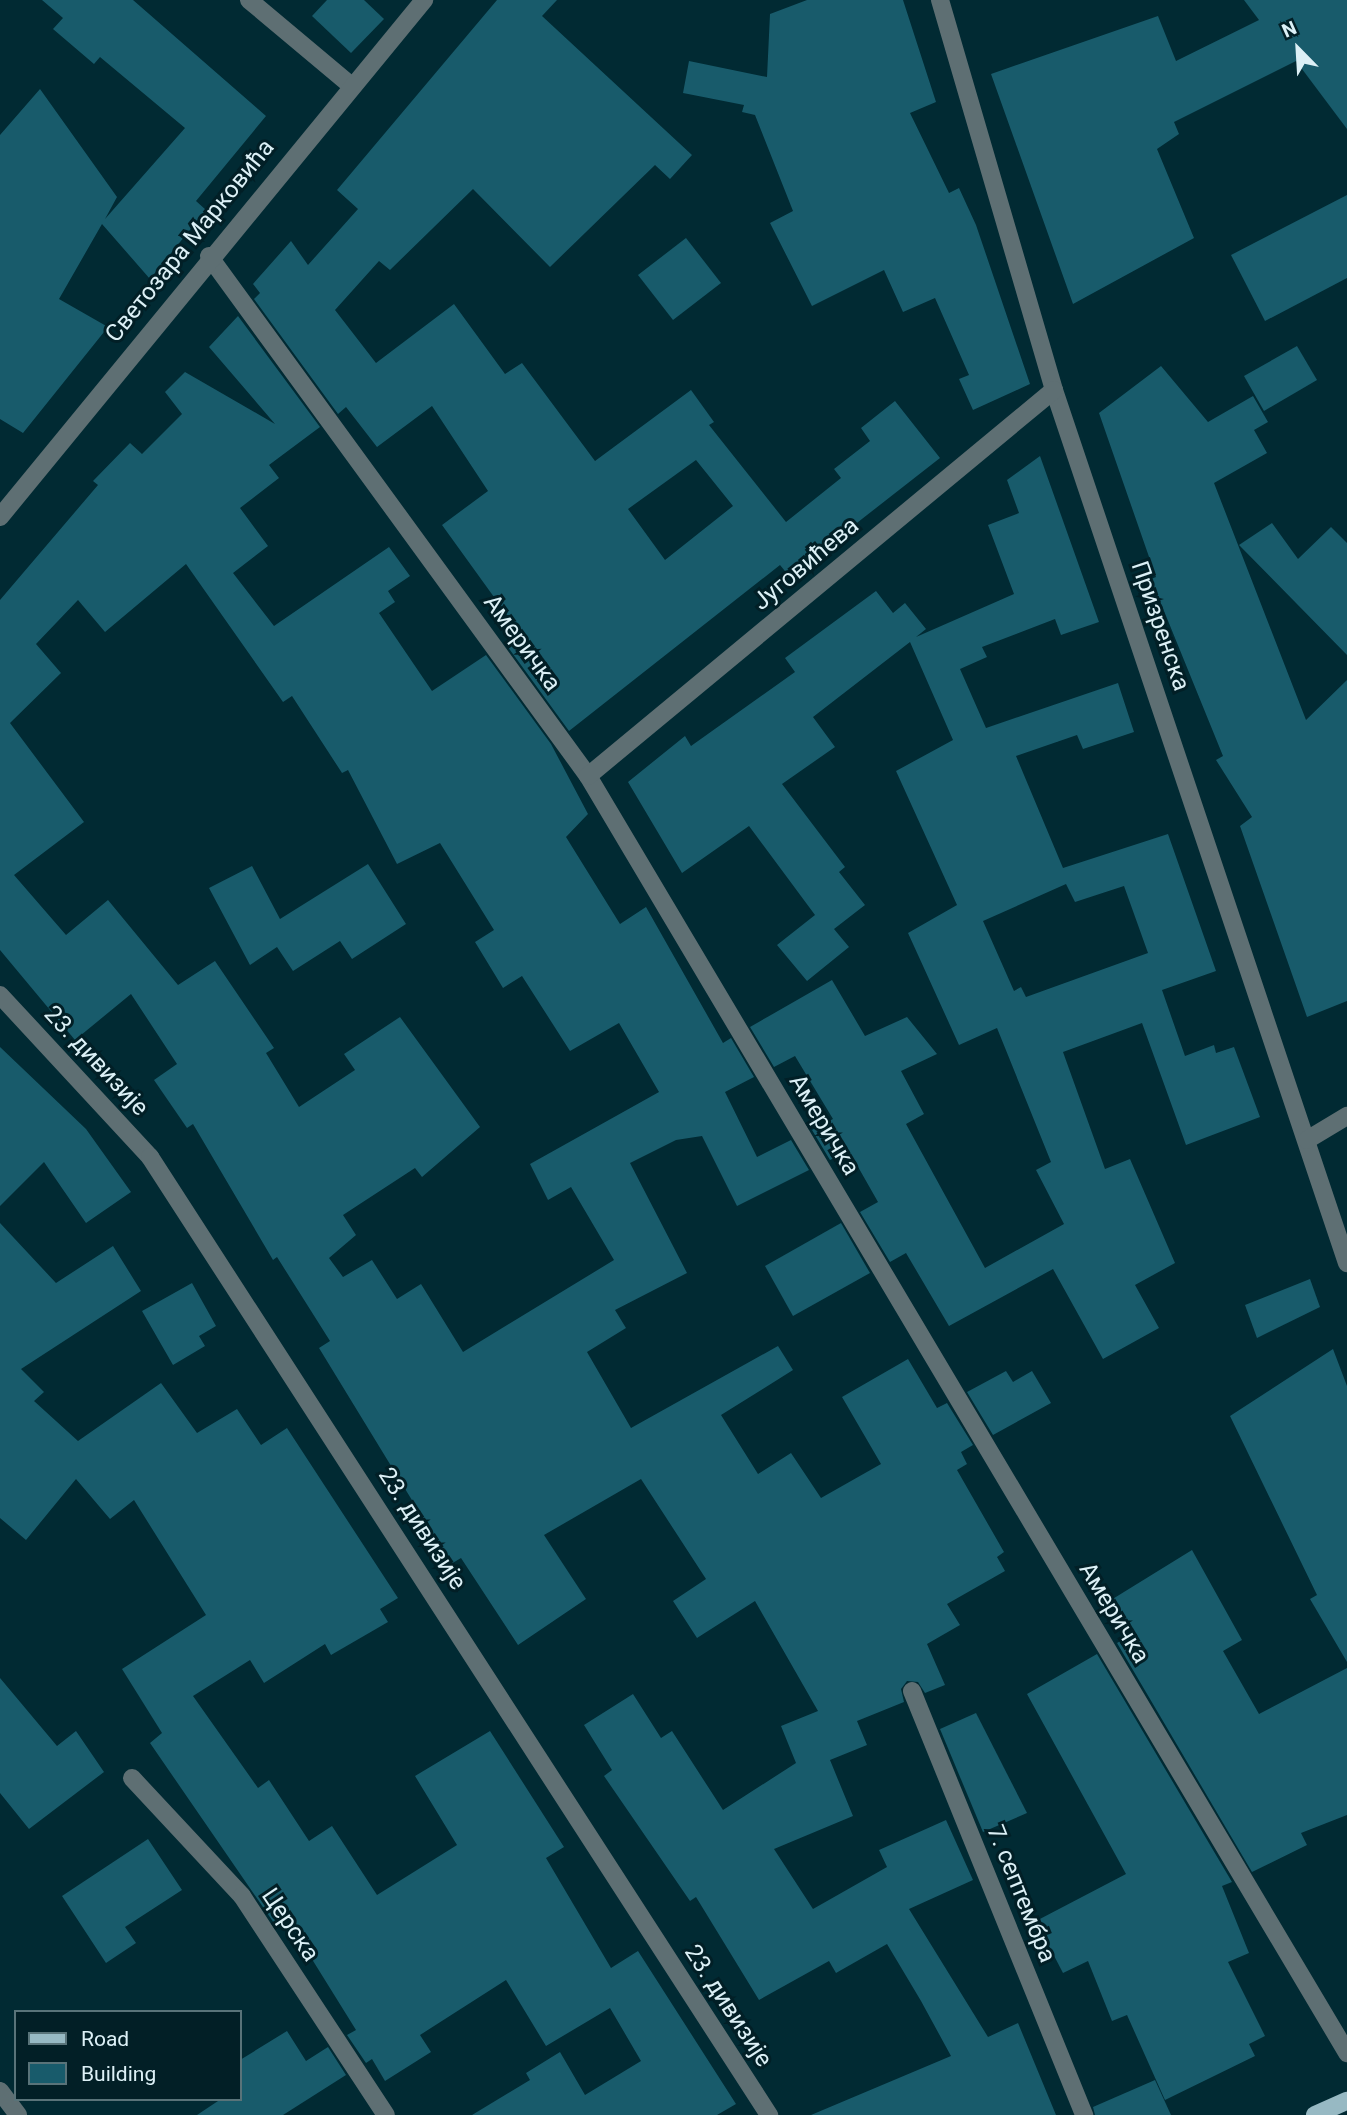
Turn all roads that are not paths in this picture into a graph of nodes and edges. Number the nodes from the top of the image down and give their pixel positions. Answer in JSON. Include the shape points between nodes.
{"nodes":[{"id":1,"x":249,"y":0,"type":"edge"},
{"id":2,"x":424,"y":0,"type":"edge"},
{"id":3,"x":960,"y":0,"type":"edge"},
{"id":4,"x":942,"y":5,"type":"edge"},
{"id":5,"x":349,"y":84,"type":"junction"},
{"id":6,"x":209,"y":256,"type":"junction"},
{"id":7,"x":1054,"y":390,"type":"junction"},
{"id":8,"x":0,"y":517,"type":"edge"},
{"id":9,"x":589,"y":776,"type":"junction"},
{"id":10,"x":0,"y":995,"type":"edge"},
{"id":11,"x":1347,"y":1116,"type":"edge"},
{"id":12,"x":1307,"y":1140,"type":"junction"},
{"id":13,"x":1347,"y":1263,"type":"edge"},
{"id":14,"x":912,"y":1691,"type":"dead end"},
{"id":15,"x":132,"y":1778,"type":"dead end"},
{"id":16,"x":1347,"y":2053,"type":"edge"},
{"id":17,"x":0,"y":2091,"type":"edge"},
{"id":18,"x":1347,"y":2101,"type":"edge"},
{"id":19,"x":18,"y":2115,"type":"edge"},
{"id":20,"x":386,"y":2115,"type":"edge"},
{"id":21,"x":769,"y":2115,"type":"edge"},
{"id":22,"x":1084,"y":2115,"type":"edge"},
{"id":23,"x":1315,"y":2115,"type":"edge"}],
"edges":[{"from":1,"to":5,"type":"street"},
{"from":2,"to":5,"type":"street","name":"Светозара Марковића"},
{"from":3,"to":4,"type":"street"},
{"from":4,"to":7,"type":"street","name":"Призренска"},
{"from":5,"to":6,"type":"street","name":"Светозара Марковића"},
{"from":6,"to":8,"type":"street","name":"Светозара Марковића"},
{"from":6,"to":9,"type":"street","name":"Америчка"},
{"from":7,"to":9,"type":"street","name":"Југовићева"},
{"from":7,"to":12,"type":"street","name":"Призренска"},
{"from":9,"to":16,"type":"street","name":"Америчка"},
{"from":10,"to":21,"type":"street","name":"23. дивизије","via":[[150,1157]]},
{"from":11,"to":12,"type":"street"},
{"from":12,"to":13,"type":"street","name":"Призренска"},
{"from":14,"to":22,"type":"street","name":"7. септембра"},
{"from":15,"to":20,"type":"street","name":"Церска","via":[[242,1896]]},
{"from":17,"to":19,"type":"street"},
{"from":18,"to":23,"type":"main road"}]}
